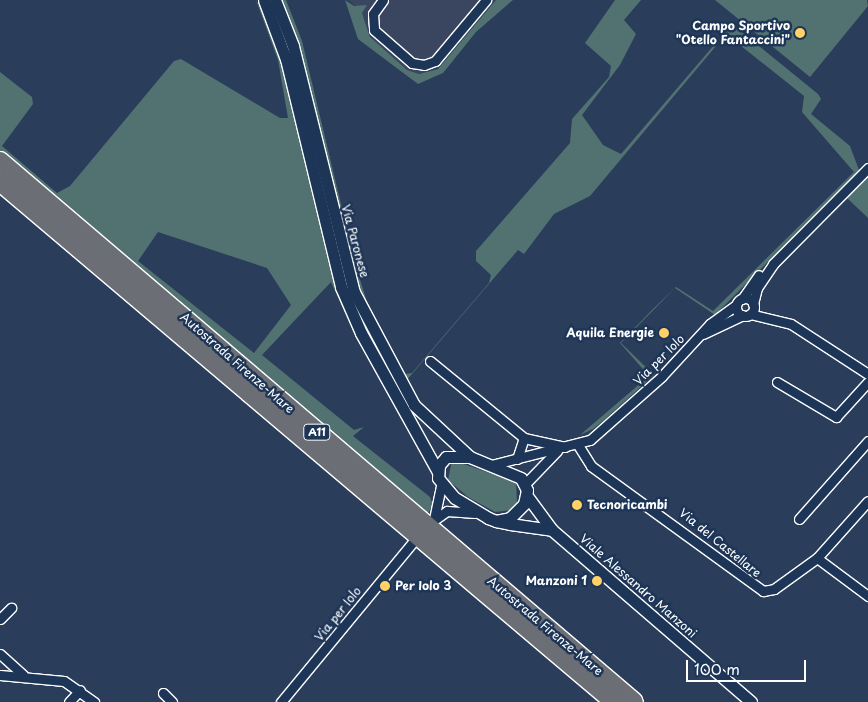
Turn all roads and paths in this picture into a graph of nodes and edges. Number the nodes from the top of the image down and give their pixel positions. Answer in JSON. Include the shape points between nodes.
{"nodes":[{"id":1,"x":264,"y":0,"type":"edge"},
{"id":2,"x":275,"y":0,"type":"edge"},
{"id":3,"x":383,"y":0,"type":"edge"},
{"id":4,"x":486,"y":0,"type":"edge"},
{"id":5,"x":0,"y":160,"type":"edge"},
{"id":6,"x":868,"y":168,"type":"edge"},
{"id":7,"x":0,"y":182,"type":"edge"},
{"id":8,"x":773,"y":264,"type":"junction"},
{"id":9,"x":739,"y":302,"type":"junction"},
{"id":10,"x":753,"y":304,"type":"junction"},
{"id":11,"x":746,"y":315,"type":"junction"},
{"id":12,"x":703,"y":334,"type":"junction"},
{"id":13,"x":430,"y":361,"type":"dead end"},
{"id":14,"x":868,"y":374,"type":"edge"},
{"id":15,"x":778,"y":382,"type":"dead end"},
{"id":16,"x":868,"y":382,"type":"edge"},
{"id":17,"x":524,"y":438,"type":"junction"},
{"id":18,"x":868,"y":442,"type":"edge"},
{"id":19,"x":575,"y":446,"type":"junction"},
{"id":20,"x":557,"y":451,"type":"junction"},
{"id":21,"x":470,"y":457,"type":"junction"},
{"id":22,"x":517,"y":459,"type":"junction"},
{"id":23,"x":491,"y":465,"type":"junction"},
{"id":24,"x":438,"y":472,"type":"junction"},
{"id":25,"x":525,"y":484,"type":"junction"},
{"id":26,"x":441,"y":485,"type":"junction"},
{"id":27,"x":527,"y":496,"type":"junction"},
{"id":28,"x":868,"y":501,"type":"edge"},
{"id":29,"x":478,"y":514,"type":"junction"},
{"id":30,"x":799,"y":519,"type":"dead end"},
{"id":31,"x":496,"y":520,"type":"junction"},
{"id":32,"x":552,"y":530,"type":"junction"},
{"id":33,"x":413,"y":542,"type":"dead end"},
{"id":34,"x":817,"y":558,"type":"junction"},
{"id":35,"x":868,"y":596,"type":"edge"},
{"id":36,"x":11,"y":608,"type":"dead end"},
{"id":37,"x":0,"y":619,"type":"edge"},
{"id":38,"x":0,"y":654,"type":"edge"},
{"id":39,"x":0,"y":675,"type":"edge"},
{"id":40,"x":23,"y":675,"type":"junction"},
{"id":41,"x":80,"y":690,"type":"junction"},
{"id":42,"x":163,"y":693,"type":"dead end"},
{"id":43,"x":69,"y":702,"type":"edge"},
{"id":44,"x":94,"y":702,"type":"edge"},
{"id":45,"x":172,"y":702,"type":"edge"},
{"id":46,"x":281,"y":702,"type":"edge"},
{"id":47,"x":614,"y":702,"type":"edge"},
{"id":48,"x":634,"y":702,"type":"edge"},
{"id":49,"x":751,"y":702,"type":"edge"}],
"edges":[{"from":1,"to":24,"type":"street","name":"Via Paronese","via":[[286,58],[343,292]]},
{"from":2,"to":21,"type":"street","name":"Via Paronese","via":[[293,46],[354,292],[414,405]]},
{"from":3,"to":4,"type":"street","via":[[373,14],[372,25],[412,63],[428,65]]},
{"from":5,"to":48,"type":"highway","name":"Autostrada Firenze-Mare","number":"A11"},
{"from":6,"to":8,"type":"street","name":"Via per Iolo"},
{"from":7,"to":47,"type":"highway","name":"Autostrada Firenze-Mare","number":"A11"},
{"from":8,"to":9,"type":"street","name":"Via per Iolo"},
{"from":8,"to":10,"type":"street","name":"Via per Iolo","via":[[757,288]]},
{"from":9,"to":10,"type":"street"},
{"from":9,"to":11,"type":"street"},
{"from":9,"to":12,"type":"street","name":"Via per Iolo"},
{"from":10,"to":11,"type":"street","name":"Via per Iolo"},
{"from":11,"to":12,"type":"street","name":"Via per Iolo"},
{"from":11,"to":14,"type":"street","via":[[791,324]]},
{"from":12,"to":19,"type":"street","name":"Via per Iolo","via":[[606,428]]},
{"from":13,"to":17,"type":"street"},
{"from":15,"to":16,"type":"street","via":[[836,417]]},
{"from":17,"to":19,"type":"street"},
{"from":17,"to":22,"type":"street"},
{"from":18,"to":30,"type":"street"},
{"from":19,"to":20,"type":"street","name":"Via per Iolo"},
{"from":19,"to":34,"type":"street","name":"Via del Castellare","via":[[586,462],[658,510],[758,589],[774,589]]},
{"from":20,"to":22,"type":"street","name":"Via per Iolo"},
{"from":20,"to":25,"type":"street"},
{"from":21,"to":23,"type":"street"},
{"from":21,"to":24,"type":"street","via":[[446,457]]},
{"from":22,"to":23,"type":"street","name":"Via per Iolo"},
{"from":23,"to":25,"type":"street","via":[[516,473]]},
{"from":24,"to":26,"type":"street","name":"Via Paronese"},
{"from":25,"to":27,"type":"street"},
{"from":26,"to":29,"type":"street"},
{"from":26,"to":29,"type":"street","via":[[434,520],[453,510]]},
{"from":27,"to":31,"type":"street","via":[[516,515]]},
{"from":27,"to":32,"type":"street","name":"Viale Alessandro Manzoni"},
{"from":28,"to":34,"type":"street","name":"Via del Castellare"},
{"from":29,"to":31,"type":"street"},
{"from":31,"to":32,"type":"street"},
{"from":32,"to":49,"type":"street","name":"Viale Alessandro Manzoni"},
{"from":33,"to":46,"type":"street","name":"Via per Iolo"},
{"from":34,"to":35,"type":"street"},
{"from":36,"to":37,"type":"street"},
{"from":38,"to":40,"type":"street"},
{"from":39,"to":40,"type":"street"},
{"from":40,"to":41,"type":"street","via":[[54,678]]},
{"from":41,"to":43,"type":"street"},
{"from":41,"to":44,"type":"street"},
{"from":42,"to":45,"type":"street"}]}
